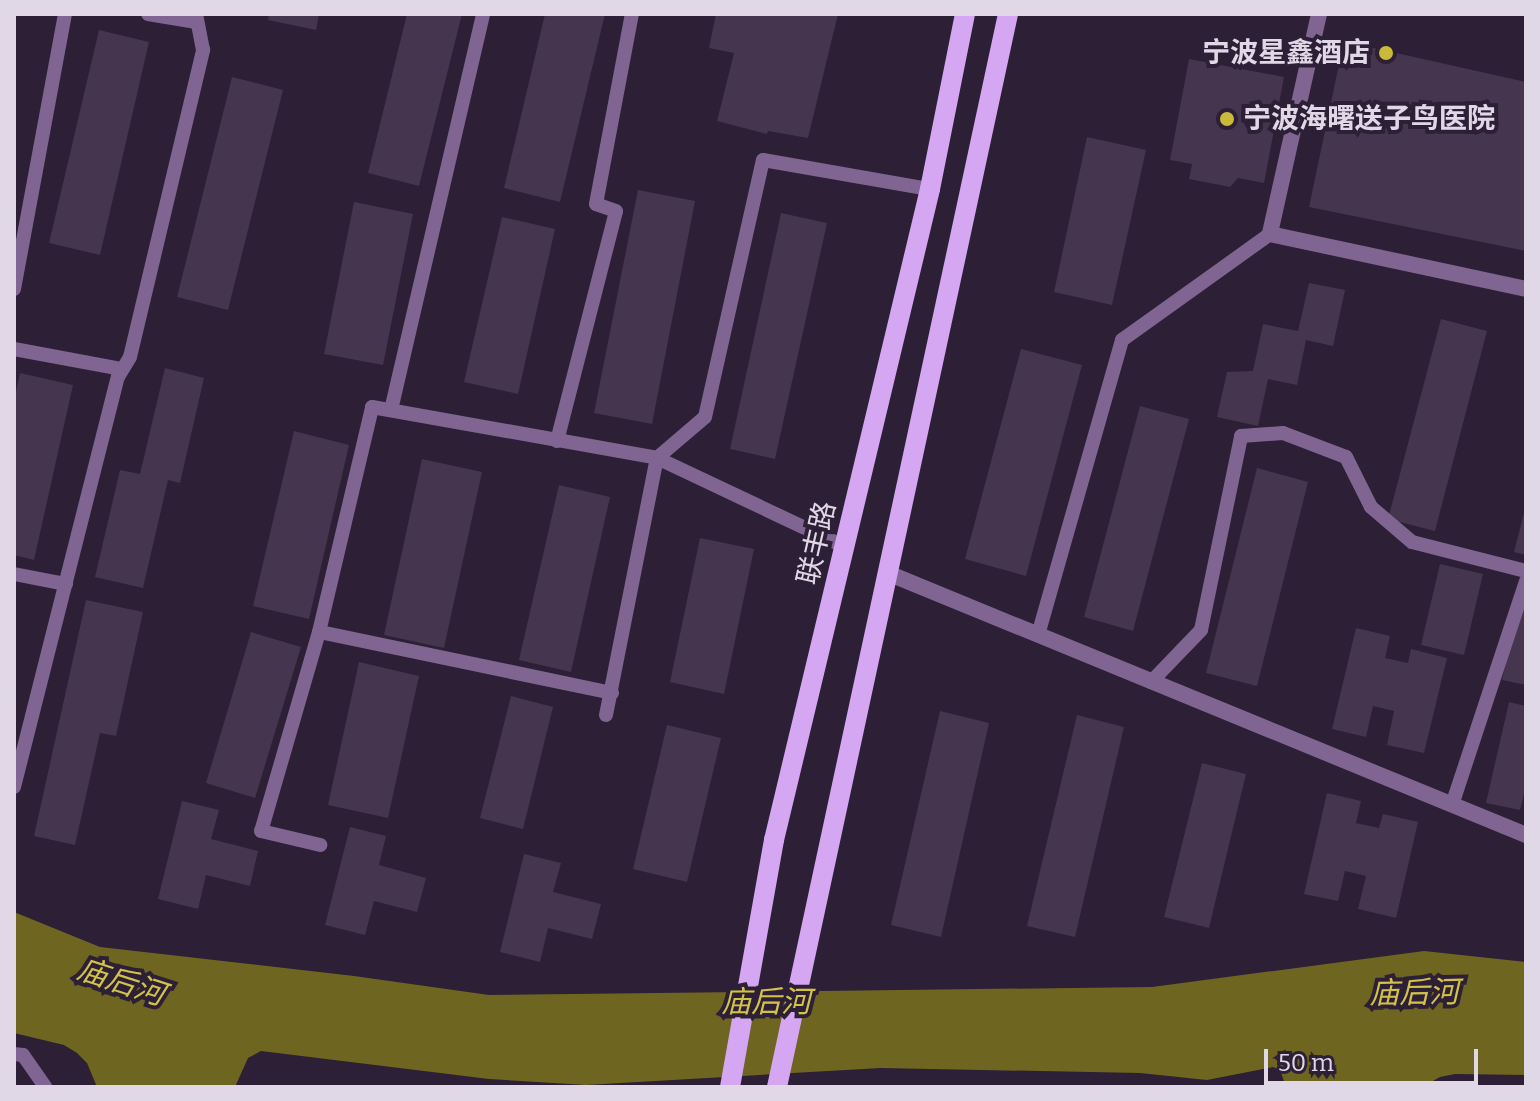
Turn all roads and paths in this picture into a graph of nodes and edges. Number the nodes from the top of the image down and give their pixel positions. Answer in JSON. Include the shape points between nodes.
{"nodes":[{"id":1,"x":65,"y":14,"type":"edge"},
{"id":2,"x":148,"y":14,"type":"edge"},
{"id":3,"x":483,"y":14,"type":"edge"},
{"id":4,"x":632,"y":14,"type":"edge"},
{"id":5,"x":965,"y":14,"type":"edge"},
{"id":6,"x":1008,"y":14,"type":"edge"},
{"id":7,"x":1319,"y":14,"type":"edge"},
{"id":8,"x":196,"y":18,"type":"edge"},
{"id":9,"x":930,"y":189,"type":"junction"},
{"id":10,"x":1270,"y":234,"type":"junction"},
{"id":11,"x":14,"y":289,"type":"edge"},
{"id":12,"x":1526,"y":289,"type":"edge"},
{"id":13,"x":14,"y":349,"type":"edge"},
{"id":14,"x":122,"y":369,"type":"junction"},
{"id":15,"x":391,"y":410,"type":"junction"},
{"id":16,"x":557,"y":441,"type":"junction"},
{"id":17,"x":657,"y":458,"type":"junction"},
{"id":18,"x":845,"y":547,"type":"junction"},
{"id":19,"x":1526,"y":571,"type":"edge"},
{"id":20,"x":14,"y":574,"type":"edge"},
{"id":21,"x":890,"y":574,"type":"junction"},
{"id":22,"x":1526,"y":581,"type":"edge"},
{"id":23,"x":66,"y":584,"type":"junction"},
{"id":24,"x":319,"y":632,"type":"junction"},
{"id":25,"x":1038,"y":635,"type":"junction"},
{"id":26,"x":1151,"y":682,"type":"junction"},
{"id":27,"x":612,"y":693,"type":"junction"},
{"id":28,"x":606,"y":715,"type":"dead end"},
{"id":29,"x":14,"y":787,"type":"edge"},
{"id":30,"x":1452,"y":805,"type":"junction"},
{"id":31,"x":1526,"y":835,"type":"edge"},
{"id":32,"x":320,"y":845,"type":"dead end"},
{"id":33,"x":14,"y":1054,"type":"edge"},
{"id":34,"x":45,"y":1087,"type":"edge"},
{"id":35,"x":730,"y":1087,"type":"edge"},
{"id":36,"x":777,"y":1087,"type":"edge"}],
"edges":[{"from":1,"to":11,"type":"lane"},
{"from":2,"to":8,"type":"lane"},
{"from":3,"to":15,"type":"lane"},
{"from":4,"to":16,"type":"lane","via":[[596,204],[616,211]]},
{"from":5,"to":9,"type":"main road","name":"联丰路"},
{"from":6,"to":21,"type":"main road"},
{"from":7,"to":10,"type":"street"},
{"from":8,"to":14,"type":"lane","via":[[203,50],[130,357]]},
{"from":9,"to":17,"type":"lane","via":[[763,160],[705,417]]},
{"from":9,"to":18,"type":"main road","name":"联丰路"},
{"from":10,"to":12,"type":"street"},
{"from":10,"to":25,"type":"lane","via":[[1122,340]]},
{"from":13,"to":14,"type":"lane"},
{"from":14,"to":23,"type":"lane"},
{"from":15,"to":16,"type":"lane"},
{"from":15,"to":24,"type":"lane","via":[[372,407]]},
{"from":16,"to":17,"type":"lane"},
{"from":17,"to":18,"type":"lane"},
{"from":17,"to":27,"type":"lane"},
{"from":18,"to":35,"type":"main road","name":"联丰路","via":[[774,840]]},
{"from":19,"to":26,"type":"lane","via":[[1412,542],[1371,507],[1346,457],[1283,433],[1241,436],[1201,630]]},
{"from":20,"to":23,"type":"lane"},
{"from":21,"to":25,"type":"street"},
{"from":21,"to":36,"type":"main road"},
{"from":22,"to":30,"type":"lane"},
{"from":23,"to":29,"type":"lane"},
{"from":24,"to":27,"type":"lane"},
{"from":24,"to":32,"type":"lane","via":[[261,831]]},
{"from":25,"to":26,"type":"street"},
{"from":26,"to":30,"type":"street"},
{"from":27,"to":28,"type":"lane"},
{"from":30,"to":31,"type":"street"},
{"from":33,"to":34,"type":"lane","via":[[23,1055]]}]}
